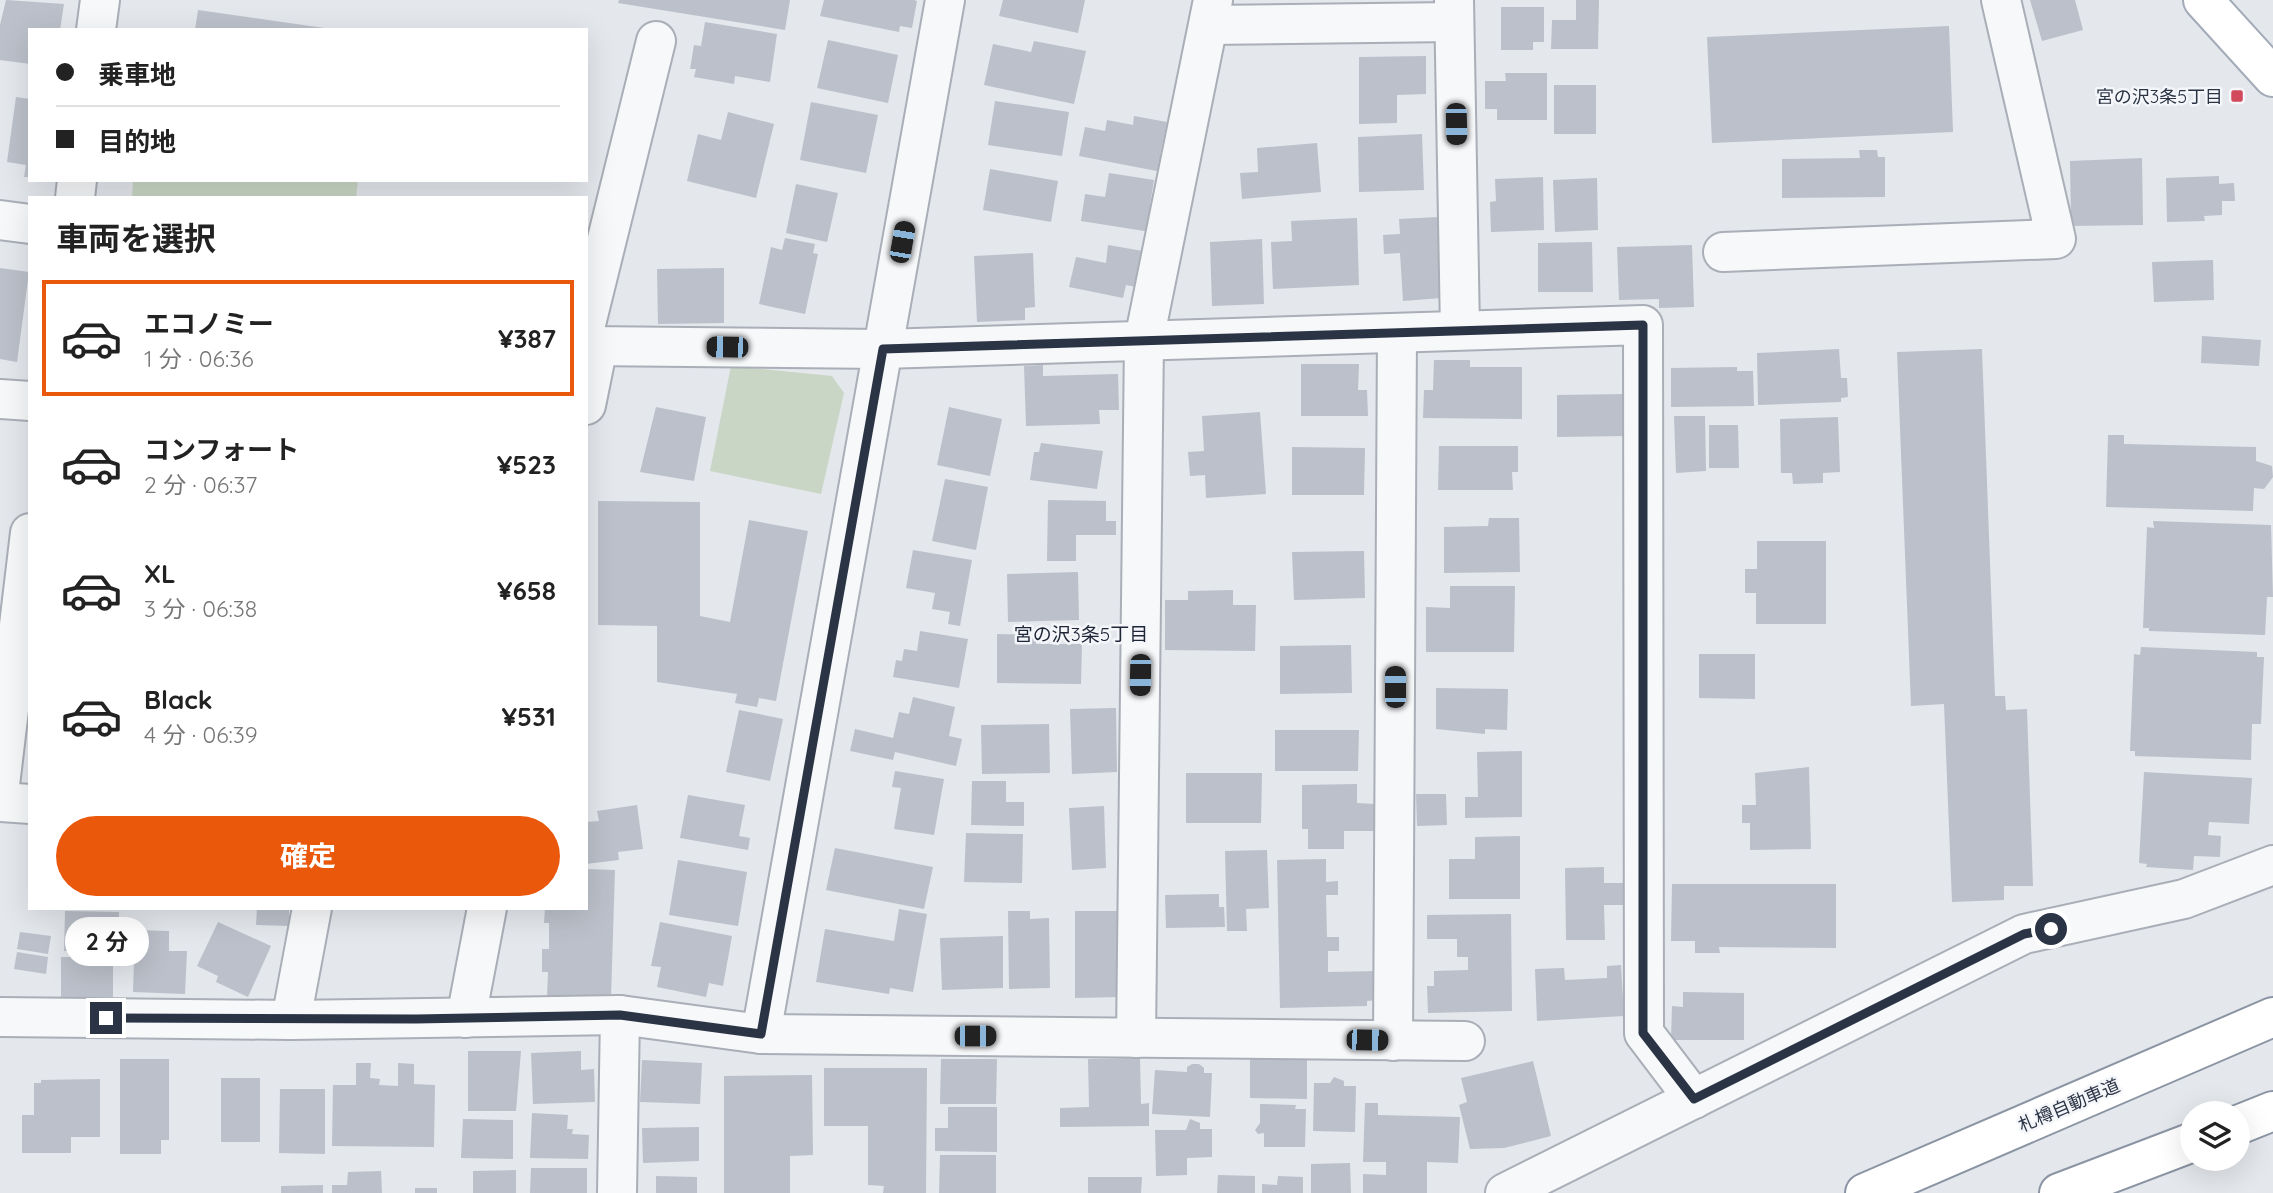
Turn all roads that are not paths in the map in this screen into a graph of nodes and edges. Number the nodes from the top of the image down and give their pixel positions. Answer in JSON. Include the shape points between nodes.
{"nodes":[{"id":1,"x":100,"y":0,"type":"edge"},
{"id":2,"x":945,"y":0,"type":"edge"},
{"id":3,"x":2001,"y":0,"type":"edge"},
{"id":4,"x":2203,"y":0,"type":"edge"},
{"id":5,"x":1454,"y":11,"type":"edge"},
{"id":6,"x":1211,"y":12,"type":"edge"},
{"id":7,"x":96,"y":28,"type":"edge"},
{"id":8,"x":656,"y":41,"type":"dead end"},
{"id":9,"x":2273,"y":77,"type":"edge"},
{"id":10,"x":0,"y":220,"type":"edge"},
{"id":11,"x":28,"y":224,"type":"edge"},
{"id":12,"x":1723,"y":253,"type":"dead end"},
{"id":13,"x":1460,"y":330,"type":"junction"},
{"id":14,"x":1397,"y":333,"type":"junction"},
{"id":15,"x":590,"y":339,"type":"edge"},
{"id":16,"x":1144,"y":340,"type":"junction"},
{"id":17,"x":883,"y":349,"type":"junction"},
{"id":18,"x":588,"y":372,"type":"edge"},
{"id":19,"x":0,"y":399,"type":"edge"},
{"id":20,"x":28,"y":401,"type":"edge"},
{"id":21,"x":28,"y":543,"type":"edge"},
{"id":22,"x":10,"y":606,"type":"edge"},
{"id":23,"x":0,"y":785,"type":"edge"},
{"id":24,"x":0,"y":802,"type":"edge"},
{"id":25,"x":28,"y":804,"type":"edge"},
{"id":26,"x":2273,"y":865,"type":"edge"},
{"id":27,"x":312,"y":910,"type":"edge"},
{"id":28,"x":487,"y":910,"type":"edge"},
{"id":29,"x":620,"y":1015,"type":"junction"},
{"id":30,"x":0,"y":1017,"type":"edge"},
{"id":31,"x":2273,"y":1017,"type":"edge"},
{"id":32,"x":466,"y":1018,"type":"junction"},
{"id":33,"x":291,"y":1020,"type":"junction"},
{"id":34,"x":761,"y":1034,"type":"junction"},
{"id":35,"x":1136,"y":1038,"type":"junction"},
{"id":36,"x":1393,"y":1041,"type":"junction"},
{"id":37,"x":1465,"y":1041,"type":"dead end"},
{"id":38,"x":1694,"y":1099,"type":"junction"},
{"id":39,"x":2273,"y":1111,"type":"edge"},
{"id":40,"x":2250,"y":1120,"type":"edge"},
{"id":41,"x":2180,"y":1147,"type":"edge"},
{"id":42,"x":617,"y":1193,"type":"edge"},
{"id":43,"x":1505,"y":1193,"type":"edge"},
{"id":44,"x":1865,"y":1193,"type":"edge"},
{"id":45,"x":2059,"y":1193,"type":"edge"}],
"edges":[{"from":1,"to":7,"type":"street"},
{"from":2,"to":17,"type":"street"},
{"from":3,"to":12,"type":"street","via":[[2056,239]]},
{"from":4,"to":9,"type":"main road"},
{"from":5,"to":6,"type":"street"},
{"from":5,"to":13,"type":"street"},
{"from":6,"to":16,"type":"street"},
{"from":8,"to":15,"type":"street"},
{"from":10,"to":11,"type":"street"},
{"from":13,"to":14,"type":"street"},
{"from":13,"to":38,"type":"street","via":[[1643,325],[1643,1033]]},
{"from":14,"to":16,"type":"street"},
{"from":14,"to":36,"type":"street"},
{"from":15,"to":17,"type":"street"},
{"from":15,"to":18,"type":"street"},
{"from":16,"to":17,"type":"street"},
{"from":16,"to":35,"type":"street"},
{"from":17,"to":34,"type":"street"},
{"from":19,"to":20,"type":"street"},
{"from":21,"to":22,"type":"street"},
{"from":22,"to":23,"type":"street"},
{"from":24,"to":25,"type":"street"},
{"from":26,"to":38,"type":"street","via":[[2184,900],[2024,934]]},
{"from":27,"to":33,"type":"street"},
{"from":28,"to":32,"type":"street"},
{"from":29,"to":32,"type":"street"},
{"from":29,"to":34,"type":"street"},
{"from":29,"to":42,"type":"street"},
{"from":30,"to":33,"type":"street"},
{"from":31,"to":44,"type":"main road","name":"札樽自動車道"},
{"from":32,"to":33,"type":"street"},
{"from":34,"to":35,"type":"street"},
{"from":35,"to":36,"type":"street"},
{"from":36,"to":37,"type":"street"},
{"from":38,"to":43,"type":"street"},
{"from":39,"to":40,"type":"main road"},
{"from":41,"to":45,"type":"main road"}]}
